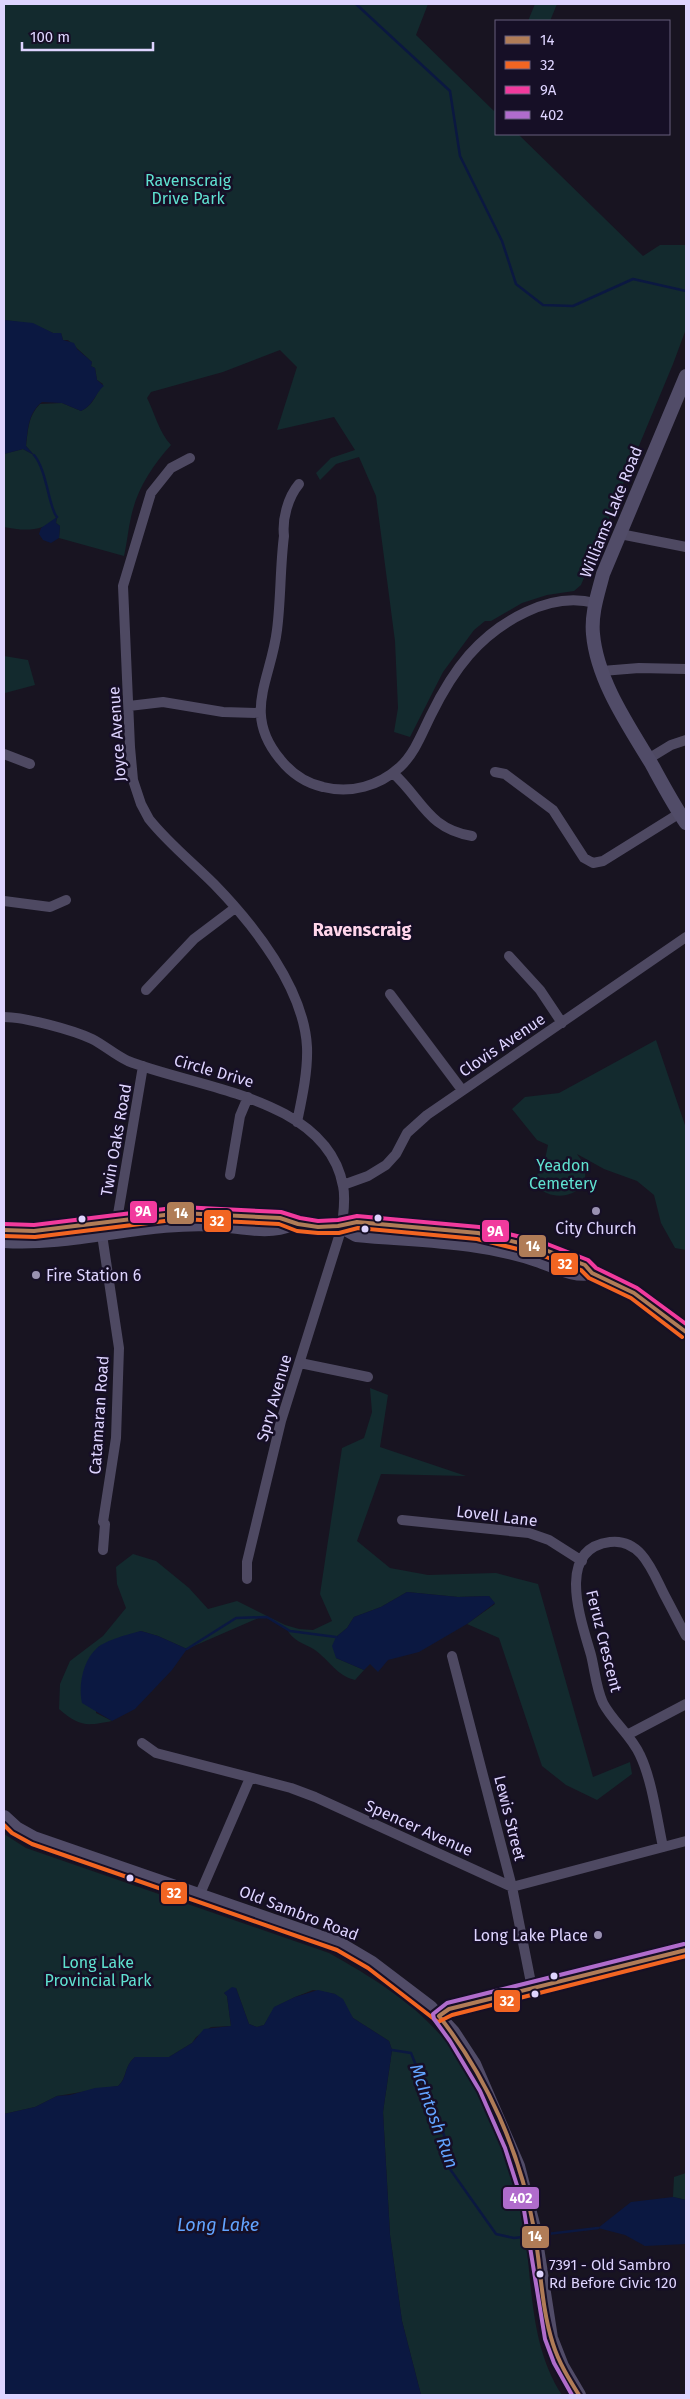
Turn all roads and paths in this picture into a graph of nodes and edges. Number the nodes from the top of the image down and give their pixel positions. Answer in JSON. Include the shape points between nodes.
{"nodes":[{"id":1,"x":686,"y":376,"type":"edge"},
{"id":2,"x":190,"y":458,"type":"dead end"},
{"id":3,"x":299,"y":484,"type":"dead end"},
{"id":4,"x":620,"y":534,"type":"junction"},
{"id":5,"x":686,"y":547,"type":"edge"},
{"id":6,"x":595,"y":603,"type":"junction"},
{"id":7,"x":686,"y":669,"type":"edge"},
{"id":8,"x":602,"y":671,"type":"junction"},
{"id":9,"x":128,"y":706,"type":"junction"},
{"id":10,"x":260,"y":713,"type":"junction"},
{"id":11,"x":686,"y":740,"type":"edge"},
{"id":12,"x":4,"y":754,"type":"edge"},
{"id":13,"x":648,"y":759,"type":"junction"},
{"id":14,"x":30,"y":764,"type":"dead end"},
{"id":15,"x":495,"y":772,"type":"dead end"},
{"id":16,"x":392,"y":773,"type":"junction"},
{"id":17,"x":683,"y":818,"type":"edge"},
{"id":18,"x":472,"y":836,"type":"dead end"},
{"id":19,"x":66,"y":900,"type":"dead end"},
{"id":20,"x":4,"y":901,"type":"edge"},
{"id":21,"x":235,"y":908,"type":"junction"},
{"id":22,"x":686,"y":937,"type":"edge"},
{"id":23,"x":509,"y":956,"type":"dead end"},
{"id":24,"x":146,"y":990,"type":"dead end"},
{"id":25,"x":390,"y":994,"type":"dead end"},
{"id":26,"x":4,"y":1017,"type":"edge"},
{"id":27,"x":562,"y":1023,"type":"junction"},
{"id":28,"x":143,"y":1066,"type":"junction"},
{"id":29,"x":462,"y":1090,"type":"junction"},
{"id":30,"x":248,"y":1097,"type":"junction"},
{"id":31,"x":297,"y":1122,"type":"junction"},
{"id":32,"x":230,"y":1175,"type":"dead end"},
{"id":33,"x":343,"y":1184,"type":"junction"},
{"id":34,"x":117,"y":1220,"type":"junction"},
{"id":35,"x":292,"y":1224,"type":"junction"},
{"id":36,"x":342,"y":1227,"type":"junction"},
{"id":37,"x":101,"y":1228,"type":"junction"},
{"id":38,"x":4,"y":1230,"type":"edge"},
{"id":39,"x":4,"y":1241,"type":"edge"},
{"id":40,"x":686,"y":1332,"type":"edge"},
{"id":41,"x":300,"y":1363,"type":"junction"},
{"id":42,"x":368,"y":1377,"type":"dead end"},
{"id":43,"x":402,"y":1520,"type":"dead end"},
{"id":44,"x":103,"y":1550,"type":"dead end"},
{"id":45,"x":582,"y":1561,"type":"junction"},
{"id":46,"x":247,"y":1579,"type":"dead end"},
{"id":47,"x":686,"y":1636,"type":"edge"},
{"id":48,"x":452,"y":1656,"type":"dead end"},
{"id":49,"x":686,"y":1704,"type":"edge"},
{"id":50,"x":627,"y":1735,"type":"junction"},
{"id":51,"x":142,"y":1742,"type":"dead end"},
{"id":52,"x":250,"y":1778,"type":"junction"},
{"id":53,"x":4,"y":1817,"type":"edge"},
{"id":54,"x":686,"y":1841,"type":"edge"},
{"id":55,"x":664,"y":1847,"type":"junction"},
{"id":56,"x":512,"y":1886,"type":"junction"},
{"id":57,"x":199,"y":1896,"type":"junction"},
{"id":58,"x":686,"y":1950,"type":"edge"},
{"id":59,"x":532,"y":1988,"type":"junction"},
{"id":60,"x":440,"y":2016,"type":"junction"},
{"id":61,"x":578,"y":2395,"type":"edge"}],
"edges":[{"from":1,"to":4,"type":"main road","name":"Williams Lake Road"},
{"from":2,"to":9,"type":"street","name":"Joyce Avenue","via":[[171,468],[151,493],[123,586]]},
{"from":3,"to":10,"type":"street","via":[[283,524],[277,631]]},
{"from":4,"to":5,"type":"street"},
{"from":4,"to":6,"type":"main road","name":"Williams Lake Road"},
{"from":6,"to":8,"type":"main road","name":"Williams Lake Road","via":[[593,637]]},
{"from":6,"to":16,"type":"street","via":[[572,600],[539,607],[487,635],[454,672],[408,758]]},
{"from":7,"to":8,"type":"street"},
{"from":8,"to":13,"type":"main road","name":"Williams Lake Road"},
{"from":9,"to":10,"type":"street","via":[[163,702],[223,712]]},
{"from":9,"to":21,"type":"street","name":"Joyce Avenue","via":[[133,780],[141,804],[160,832]]},
{"from":10,"to":16,"type":"street","via":[[271,748],[289,769],[304,780],[325,788],[354,789]]},
{"from":11,"to":13,"type":"street"},
{"from":12,"to":14,"type":"street"},
{"from":13,"to":17,"type":"main road","name":"Williams Lake Road"},
{"from":15,"to":17,"type":"street","via":[[505,774],[553,810],[584,858],[594,862],[603,861]]},
{"from":16,"to":18,"type":"street","via":[[404,783],[431,818],[453,831]]},
{"from":19,"to":20,"type":"street","via":[[50,907]]},
{"from":21,"to":24,"type":"street","via":[[194,939]]},
{"from":21,"to":31,"type":"street","name":"Joyce Avenue","via":[[272,956],[301,1016],[307,1063]]},
{"from":22,"to":27,"type":"street","name":"Clovis Avenue"},
{"from":23,"to":27,"type":"street","via":[[540,990]]},
{"from":25,"to":29,"type":"street"},
{"from":26,"to":28,"type":"street","name":"Circle Drive","via":[[40,1023],[90,1038],[126,1060]]},
{"from":27,"to":29,"type":"street","name":"Clovis Avenue"},
{"from":28,"to":30,"type":"street","name":"Circle Drive"},
{"from":28,"to":34,"type":"street","name":"Twin Oaks Road"},
{"from":29,"to":33,"type":"street","name":"Clovis Avenue","via":[[416,1124],[386,1166]]},
{"from":30,"to":31,"type":"street","name":"Circle Drive"},
{"from":30,"to":32,"type":"street","via":[[240,1116]]},
{"from":31,"to":33,"type":"street","name":"Circle Drive","via":[[325,1147]]},
{"from":33,"to":36,"type":"street","name":"Circle Drive"},
{"from":34,"to":35,"type":"main road","via":[[204,1213],[280,1218]]},
{"from":34,"to":37,"type":"main road"},
{"from":35,"to":36,"type":"main road"},
{"from":35,"to":37,"type":"main road","via":[[280,1230],[219,1225]]},
{"from":36,"to":40,"type":"main road","via":[[356,1235],[474,1244],[535,1259],[580,1276],[592,1273],[634,1293]]},
{"from":36,"to":41,"type":"street","name":"Spry Avenue"},
{"from":37,"to":38,"type":"main road"},
{"from":37,"to":39,"type":"main road","via":[[34,1242]]},
{"from":37,"to":44,"type":"street","name":"Catamaran Road","via":[[119,1348],[116,1438],[103,1522]]},
{"from":41,"to":42,"type":"street"},
{"from":41,"to":46,"type":"street","name":"Spry Avenue","via":[[281,1421],[247,1562]]},
{"from":43,"to":45,"type":"street","name":"Lovell Lane","via":[[529,1532],[549,1540]]},
{"from":45,"to":47,"type":"street","via":[[589,1551],[602,1544],[621,1542],[635,1548],[649,1563]]},
{"from":45,"to":50,"type":"street","name":"Feruz Crescent","via":[[575,1576],[575,1589],[597,1688],[608,1711]]},
{"from":48,"to":56,"type":"street","name":"Lewis Street"},
{"from":49,"to":50,"type":"street"},
{"from":50,"to":55,"type":"street","name":"Feruz Crescent","via":[[641,1756]]},
{"from":51,"to":52,"type":"street","name":"Spencer Avenue","via":[[156,1753]]},
{"from":52,"to":56,"type":"street","name":"Spencer Avenue","via":[[315,1797]]},
{"from":52,"to":57,"type":"street"},
{"from":53,"to":57,"type":"main road","name":"Old Sambro Road","via":[[34,1838]]},
{"from":54,"to":55,"type":"street"},
{"from":55,"to":56,"type":"street"},
{"from":56,"to":59,"type":"street","name":"Lewis Street"},
{"from":57,"to":60,"type":"main road","name":"Old Sambro Road","via":[[340,1944],[372,1963]]},
{"from":58,"to":59,"type":"main road"},
{"from":59,"to":60,"type":"main road","via":[[449,2009]]},
{"from":60,"to":61,"type":"main road","name":"Old Sambro Road","via":[[467,2052],[518,2166],[534,2234],[551,2338]]}]}
